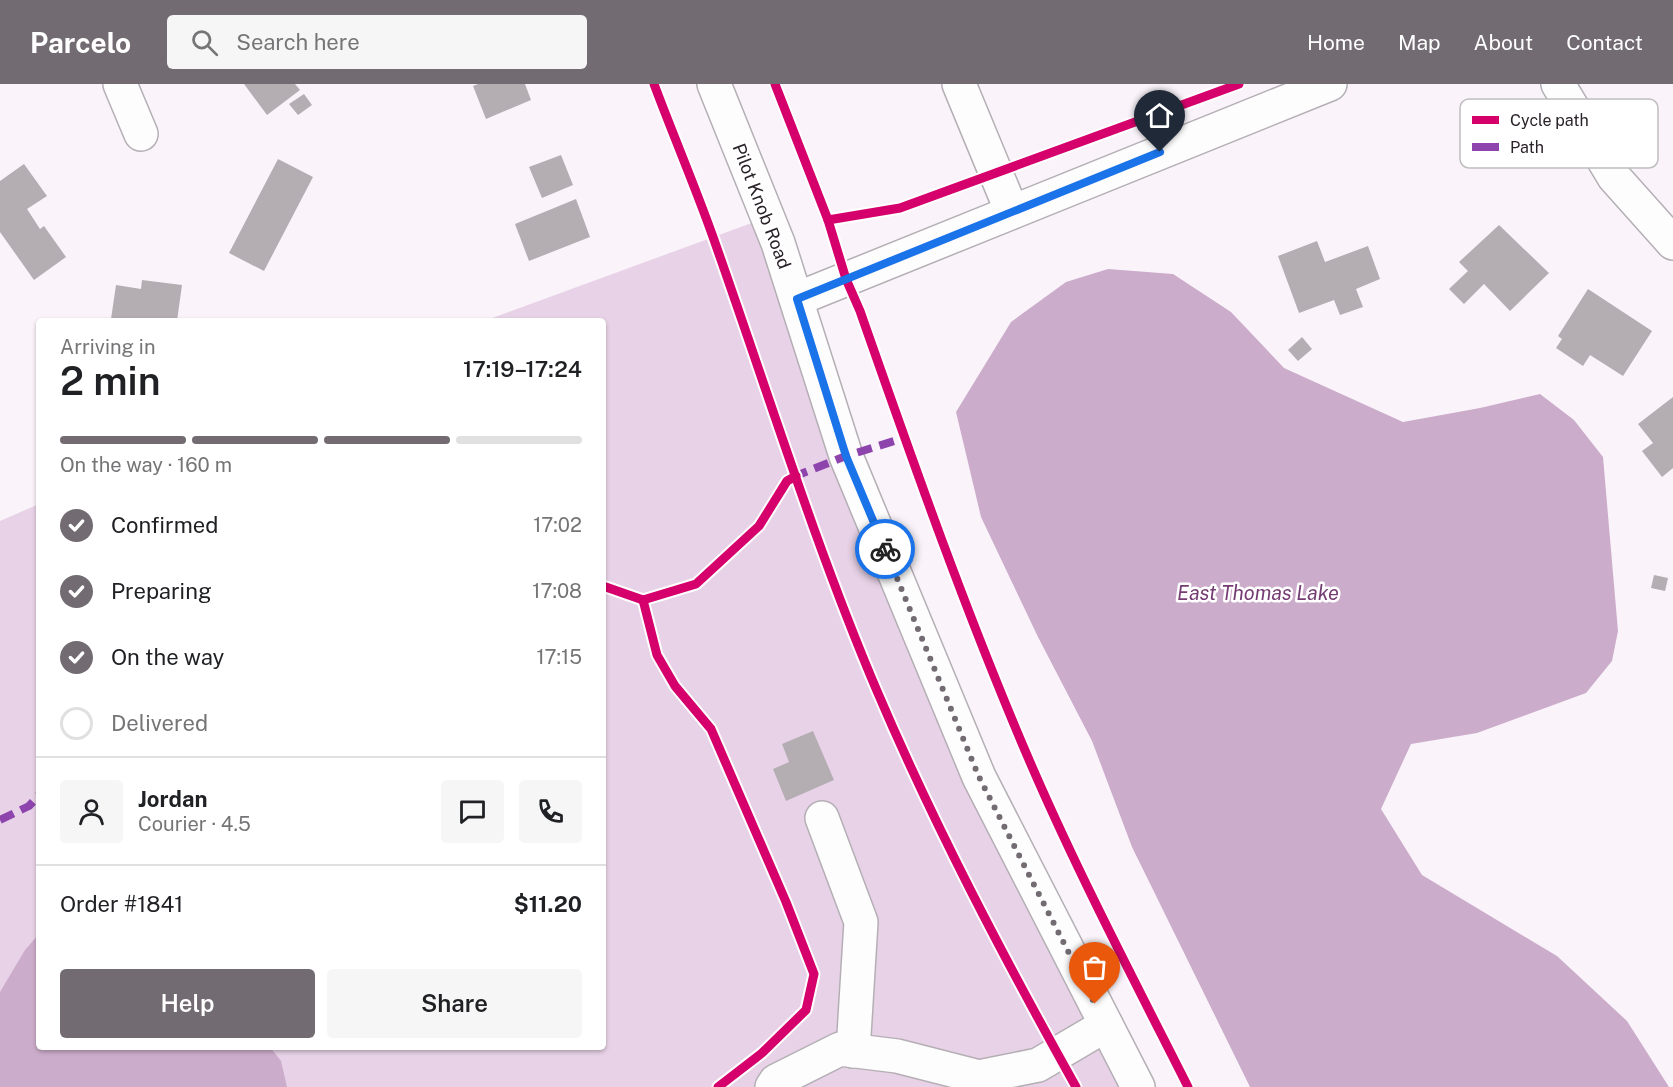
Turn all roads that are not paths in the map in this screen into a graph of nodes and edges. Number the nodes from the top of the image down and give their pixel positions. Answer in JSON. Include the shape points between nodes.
{"nodes":[{"id":1,"x":120,"y":84,"type":"edge"},
{"id":2,"x":714,"y":84,"type":"edge"},
{"id":3,"x":959,"y":84,"type":"edge"},
{"id":4,"x":1330,"y":84,"type":"edge"},
{"id":5,"x":1558,"y":84,"type":"edge"},
{"id":6,"x":1567,"y":99,"type":"edge"},
{"id":7,"x":141,"y":134,"type":"dead end"},
{"id":8,"x":1609,"y":168,"type":"edge"},
{"id":9,"x":1012,"y":212,"type":"junction"},
{"id":10,"x":1673,"y":243,"type":"edge"},
{"id":11,"x":797,"y":299,"type":"junction"},
{"id":12,"x":822,"y":818,"type":"dead end"},
{"id":13,"x":1106,"y":1024,"type":"junction"},
{"id":14,"x":853,"y":1051,"type":"junction"},
{"id":15,"x":772,"y":1087,"type":"edge"},
{"id":16,"x":1138,"y":1087,"type":"edge"}],
"edges":[{"from":1,"to":7,"type":"main road"},
{"from":2,"to":11,"type":"main road","name":"Pilot Knob Road"},
{"from":3,"to":9,"type":"main road"},
{"from":4,"to":9,"type":"main road"},
{"from":5,"to":6,"type":"main road"},
{"from":8,"to":10,"type":"main road"},
{"from":9,"to":11,"type":"main road"},
{"from":11,"to":13,"type":"main road","name":"Pilot Knob Road","via":[[846,456],[979,777]]},
{"from":12,"to":14,"type":"main road","via":[[861,922]]},
{"from":13,"to":14,"type":"main road","via":[[1038,1065],[979,1077],[897,1056]]},
{"from":13,"to":16,"type":"main road","name":"Pilot Knob Road"},
{"from":14,"to":15,"type":"main road","via":[[840,1049],[776,1081]]}]}
